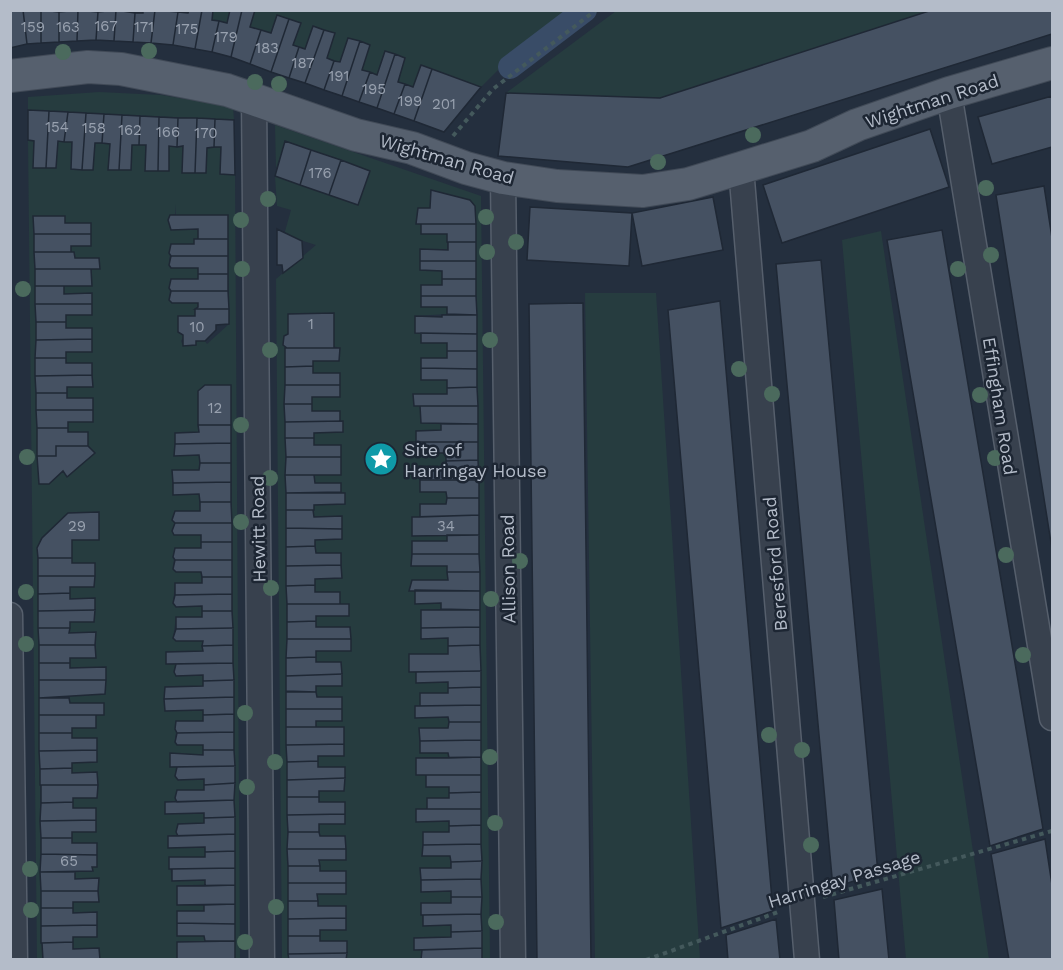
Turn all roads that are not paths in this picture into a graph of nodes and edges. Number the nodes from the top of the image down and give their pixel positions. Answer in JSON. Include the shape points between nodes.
{"nodes":[{"id":1,"x":1053,"y":63,"type":"edge"},
{"id":2,"x":10,"y":76,"type":"edge"},
{"id":3,"x":948,"y":93,"type":"junction"},
{"id":4,"x":254,"y":99,"type":"junction"},
{"id":5,"x":741,"y":168,"type":"junction"},
{"id":6,"x":503,"y":178,"type":"junction"},
{"id":7,"x":10,"y":615,"type":"edge"},
{"id":8,"x":1053,"y":718,"type":"edge"},
{"id":9,"x":15,"y":960,"type":"edge"},
{"id":10,"x":262,"y":960,"type":"edge"},
{"id":11,"x":513,"y":960,"type":"edge"},
{"id":12,"x":807,"y":960,"type":"edge"}],
"edges":[{"from":1,"to":3,"type":"main road","name":"Wightman Road"},
{"from":2,"to":4,"type":"main road","name":"Wightman Road","via":[[88,67],[121,69]]},
{"from":3,"to":5,"type":"main road","name":"Wightman Road","via":[[856,125],[812,146]]},
{"from":3,"to":8,"type":"street","name":"Effingham Road"},
{"from":4,"to":6,"type":"main road","name":"Wightman Road","via":[[356,135],[412,148]]},
{"from":4,"to":10,"type":"street","name":"Hewitt Road"},
{"from":5,"to":6,"type":"main road","name":"Wightman Road","via":[[688,184],[642,191]]},
{"from":5,"to":12,"type":"street","name":"Beresford Road"},
{"from":6,"to":11,"type":"street","name":"Allison Road"},
{"from":7,"to":9,"type":"street"}]}
